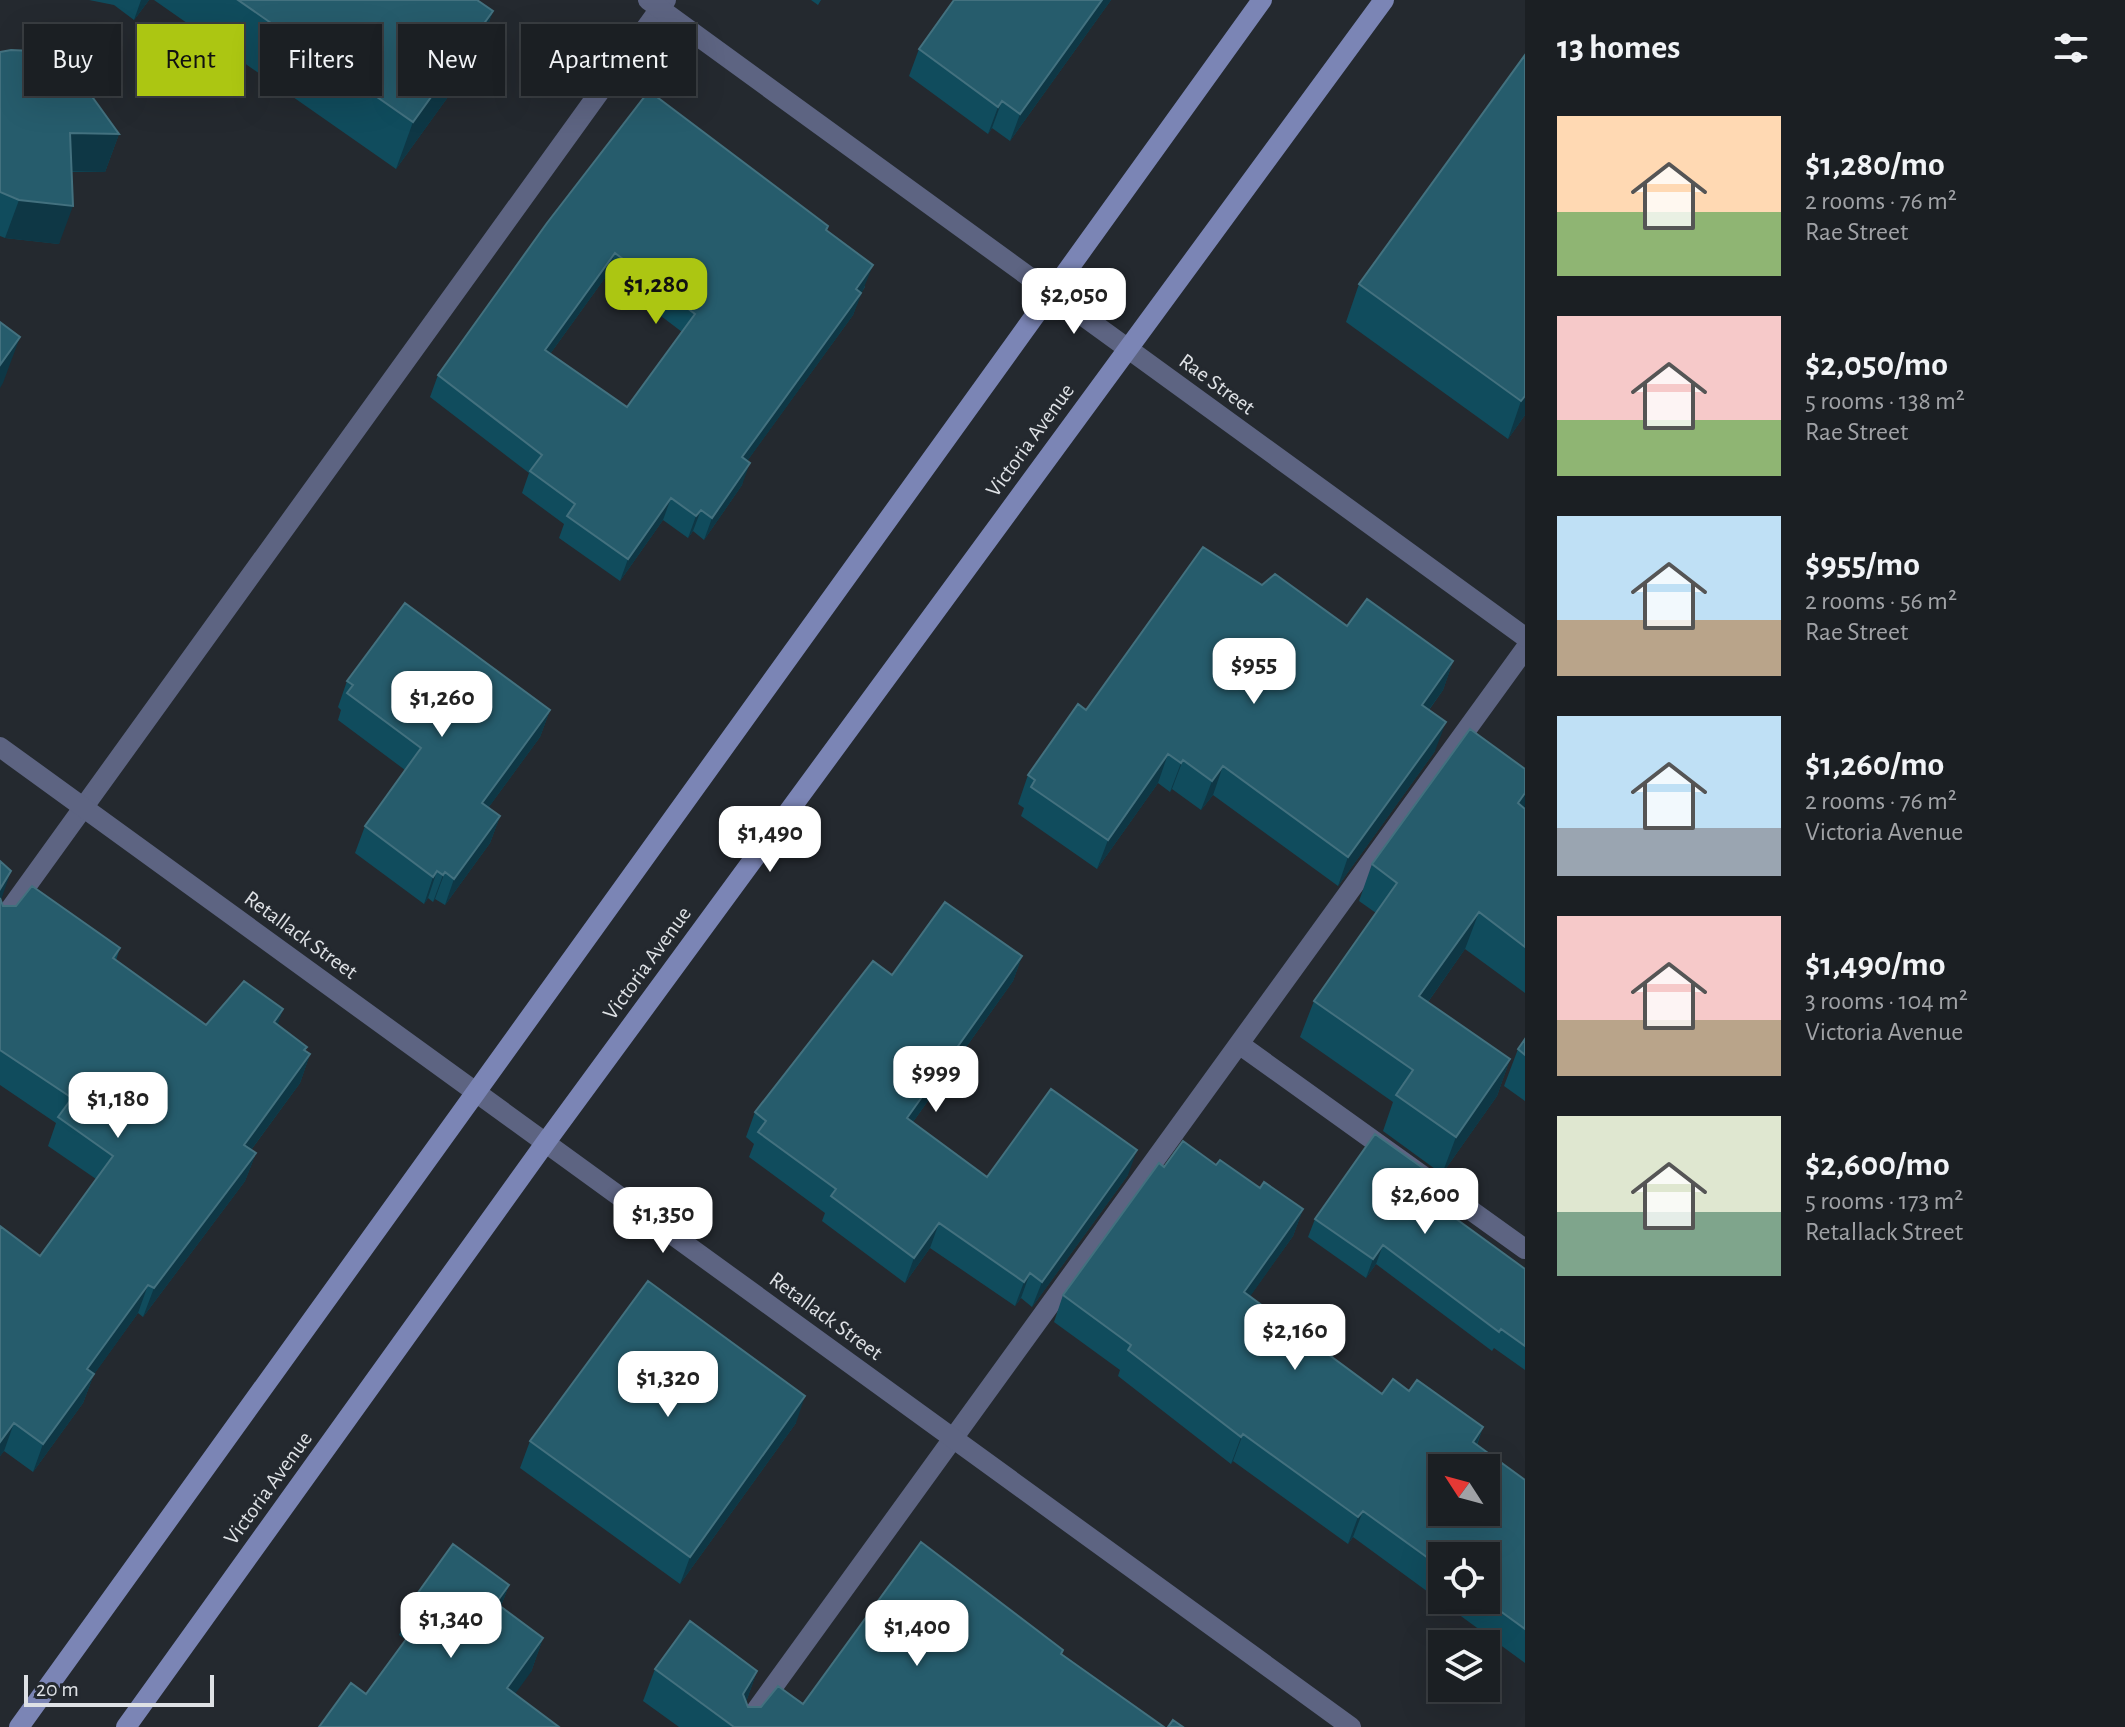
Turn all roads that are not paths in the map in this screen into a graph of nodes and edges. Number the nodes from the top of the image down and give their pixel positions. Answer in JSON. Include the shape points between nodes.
{"nodes":[{"id":1,"x":1262,"y":0,"type":"edge"},
{"id":2,"x":1384,"y":0,"type":"edge"},
{"id":3,"x":658,"y":3,"type":"edge"},
{"id":4,"x":1052,"y":293,"type":"junction"},
{"id":5,"x":1128,"y":348,"type":"junction"},
{"id":6,"x":1525,"y":637,"type":"edge"},
{"id":7,"x":1525,"y":649,"type":"edge"},
{"id":8,"x":0,"y":747,"type":"edge"},
{"id":9,"x":83,"y":807,"type":"junction"},
{"id":10,"x":0,"y":923,"type":"edge"},
{"id":11,"x":1239,"y":1044,"type":"junction"},
{"id":12,"x":475,"y":1091,"type":"junction"},
{"id":13,"x":546,"y":1142,"type":"junction"},
{"id":14,"x":1525,"y":1249,"type":"edge"},
{"id":15,"x":953,"y":1438,"type":"junction"},
{"id":16,"x":19,"y":1727,"type":"edge"},
{"id":17,"x":126,"y":1727,"type":"edge"},
{"id":18,"x":744,"y":1727,"type":"edge"},
{"id":19,"x":1351,"y":1727,"type":"edge"}],
"edges":[{"from":1,"to":4,"type":"street"},
{"from":2,"to":5,"type":"street","name":"Victoria Avenue"},
{"from":3,"to":4,"type":"street","name":"Rae Street"},
{"from":3,"to":9,"type":"street"},
{"from":4,"to":5,"type":"street","name":"Rae Street"},
{"from":4,"to":12,"type":"street"},
{"from":5,"to":6,"type":"street","name":"Rae Street"},
{"from":5,"to":13,"type":"street","name":"Victoria Avenue"},
{"from":7,"to":11,"type":"street"},
{"from":8,"to":9,"type":"street","name":"Retallack Street"},
{"from":9,"to":10,"type":"street"},
{"from":9,"to":12,"type":"street","name":"Retallack Street"},
{"from":11,"to":14,"type":"street"},
{"from":11,"to":15,"type":"street"},
{"from":12,"to":13,"type":"street","name":"Retallack Street"},
{"from":12,"to":16,"type":"street"},
{"from":13,"to":15,"type":"street","name":"Retallack Street"},
{"from":13,"to":17,"type":"street","name":"Victoria Avenue"},
{"from":15,"to":18,"type":"street"},
{"from":15,"to":19,"type":"street","name":"Retallack Street"}]}
